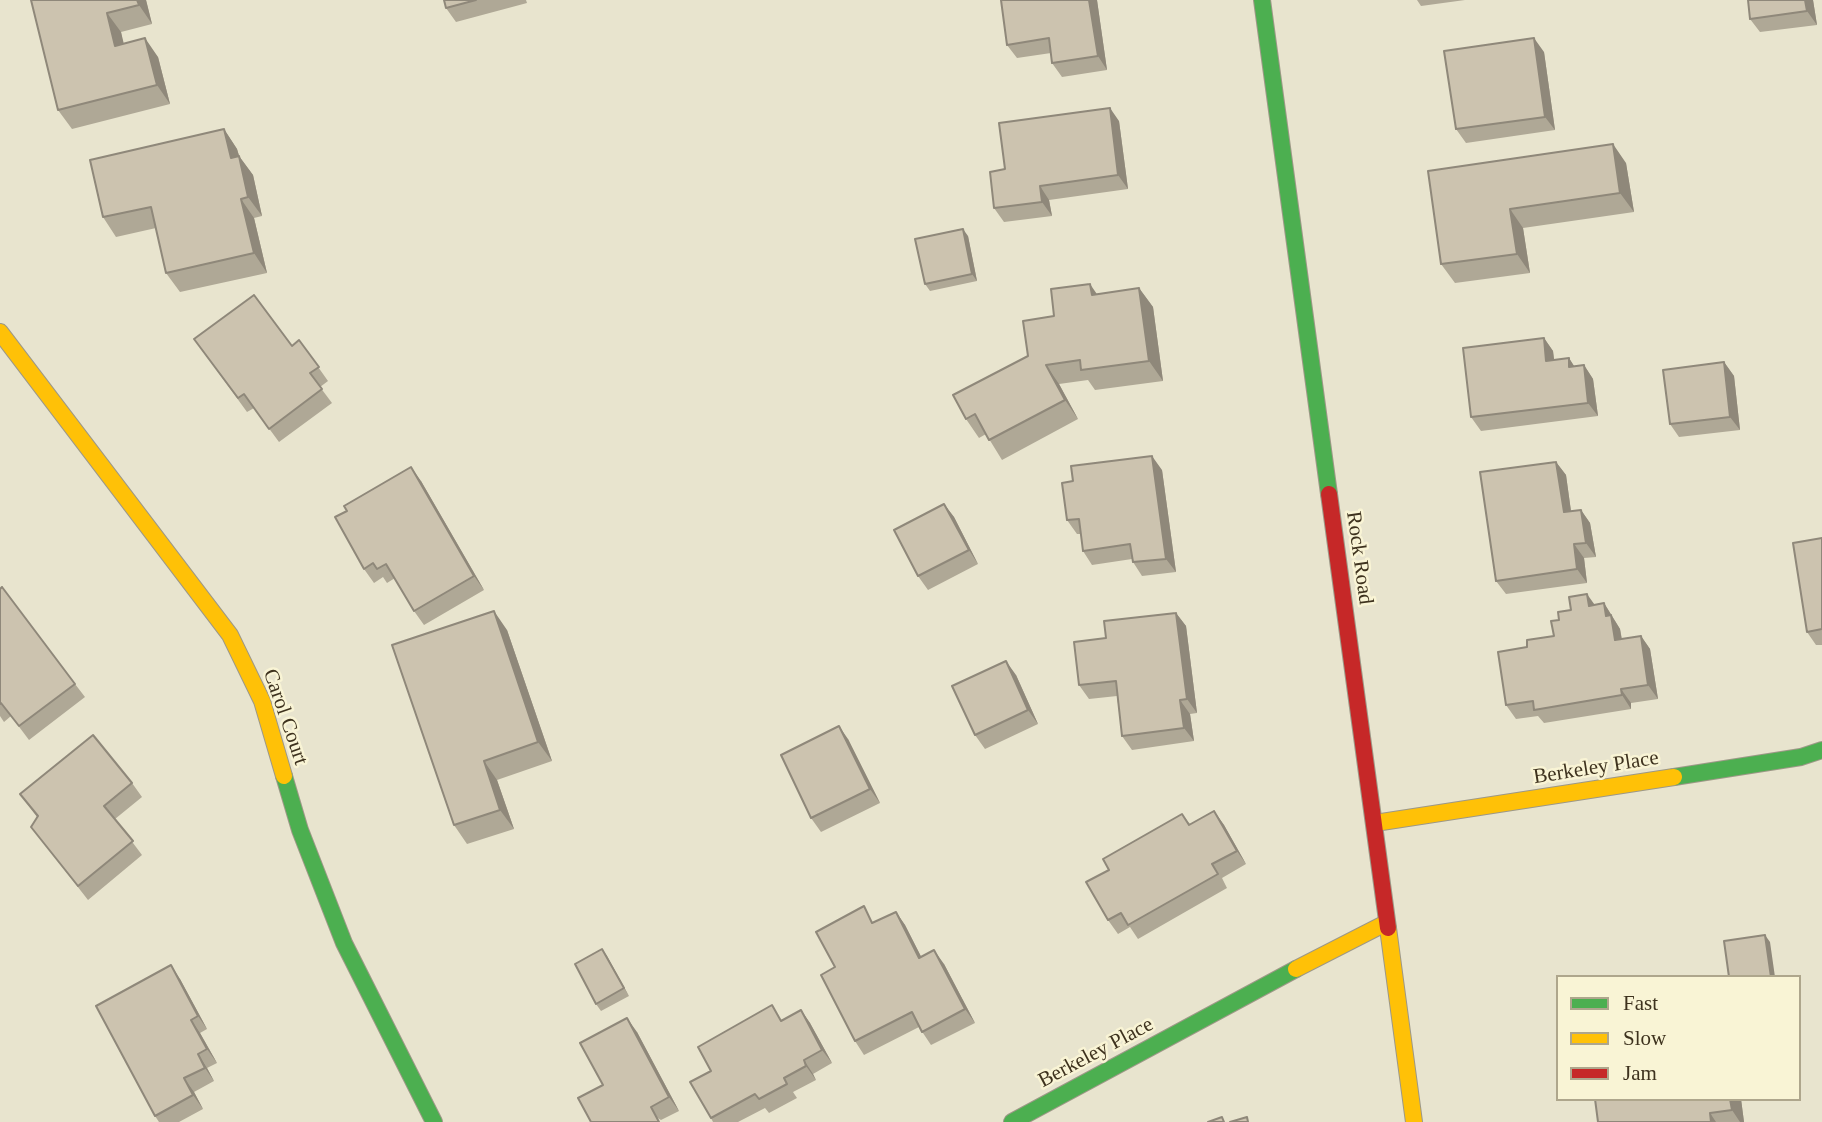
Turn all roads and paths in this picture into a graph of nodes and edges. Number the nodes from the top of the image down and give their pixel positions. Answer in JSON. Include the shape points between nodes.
{"nodes":[{"id":1,"x":1262,"y":0,"type":"edge"},
{"id":2,"x":0,"y":332,"type":"edge"},
{"id":3,"x":1822,"y":750,"type":"edge"},
{"id":4,"x":1375,"y":823,"type":"junction"},
{"id":5,"x":1386,"y":923,"type":"junction"},
{"id":6,"x":434,"y":1122,"type":"edge"},
{"id":7,"x":1012,"y":1122,"type":"edge"},
{"id":8,"x":1414,"y":1122,"type":"edge"}],
"edges":[{"from":1,"to":4,"type":"street","name":"Rock Road"},
{"from":2,"to":6,"type":"street","name":"Carol Court","via":[[230,635],[262,701],[300,830],[344,943]]},
{"from":3,"to":4,"type":"street","name":"Berkeley Place","via":[[1801,757]]},
{"from":4,"to":5,"type":"street","name":"Rock Road"},
{"from":5,"to":7,"type":"street","name":"Berkeley Place"},
{"from":5,"to":8,"type":"street","name":"Rock Road"}]}
